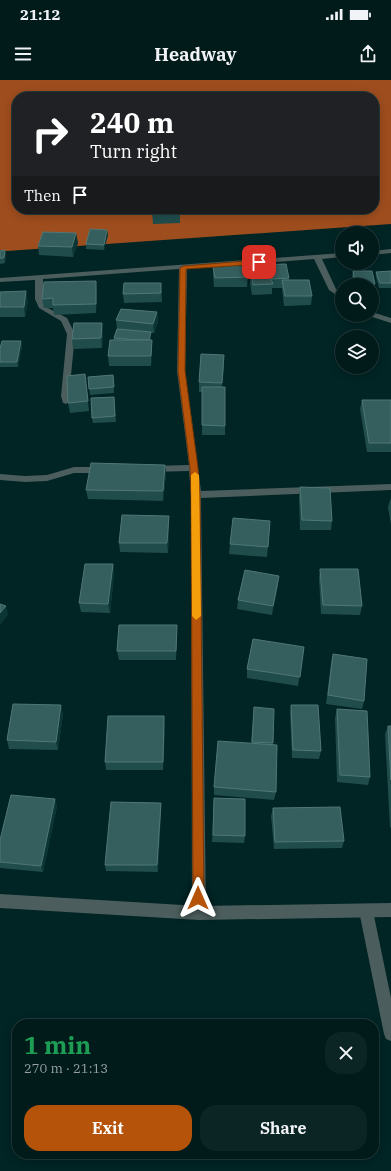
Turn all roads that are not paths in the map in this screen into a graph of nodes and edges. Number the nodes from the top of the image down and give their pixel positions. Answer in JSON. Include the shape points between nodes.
{"nodes":[{"id":1,"x":391,"y":251,"type":"edge"},
{"id":2,"x":379,"y":252,"type":"edge"},
{"id":3,"x":335,"y":256,"type":"edge"},
{"id":4,"x":317,"y":257,"type":"junction"},
{"id":5,"x":183,"y":268,"type":"junction"},
{"id":6,"x":39,"y":278,"type":"junction"},
{"id":7,"x":0,"y":280,"type":"edge"},
{"id":8,"x":335,"y":292,"type":"edge"},
{"id":9,"x":379,"y":317,"type":"edge"},
{"id":10,"x":391,"y":322,"type":"edge"},
{"id":11,"x":66,"y":401,"type":"edge"},
{"id":12,"x":194,"y":468,"type":"junction"},
{"id":13,"x":142,"y":469,"type":"edge"},
{"id":14,"x":112,"y":470,"type":"edge"},
{"id":15,"x":0,"y":477,"type":"edge"},
{"id":16,"x":391,"y":487,"type":"edge"},
{"id":17,"x":196,"y":495,"type":"junction"},
{"id":18,"x":0,"y":901,"type":"edge"},
{"id":19,"x":391,"y":910,"type":"edge"},
{"id":20,"x":366,"y":911,"type":"junction"},
{"id":21,"x":198,"y":913,"type":"junction"},
{"id":22,"x":391,"y":1034,"type":"edge"}],
"edges":[{"from":1,"to":2,"type":"street"},
{"from":3,"to":4,"type":"street"},
{"from":4,"to":5,"type":"street"},
{"from":4,"to":8,"type":"street"},
{"from":5,"to":6,"type":"street"},
{"from":5,"to":12,"type":"street","via":[[182,371]]},
{"from":6,"to":7,"type":"street"},
{"from":6,"to":11,"type":"street","via":[[39,299],[43,308],[64,320],[71,334]]},
{"from":9,"to":10,"type":"street"},
{"from":12,"to":13,"type":"street"},
{"from":12,"to":17,"type":"street"},
{"from":14,"to":15,"type":"street","via":[[74,470],[46,478]]},
{"from":16,"to":17,"type":"street"},
{"from":17,"to":21,"type":"street"},
{"from":18,"to":21,"type":"street"},
{"from":19,"to":20,"type":"street"},
{"from":20,"to":21,"type":"street"},
{"from":20,"to":22,"type":"street"}]}
